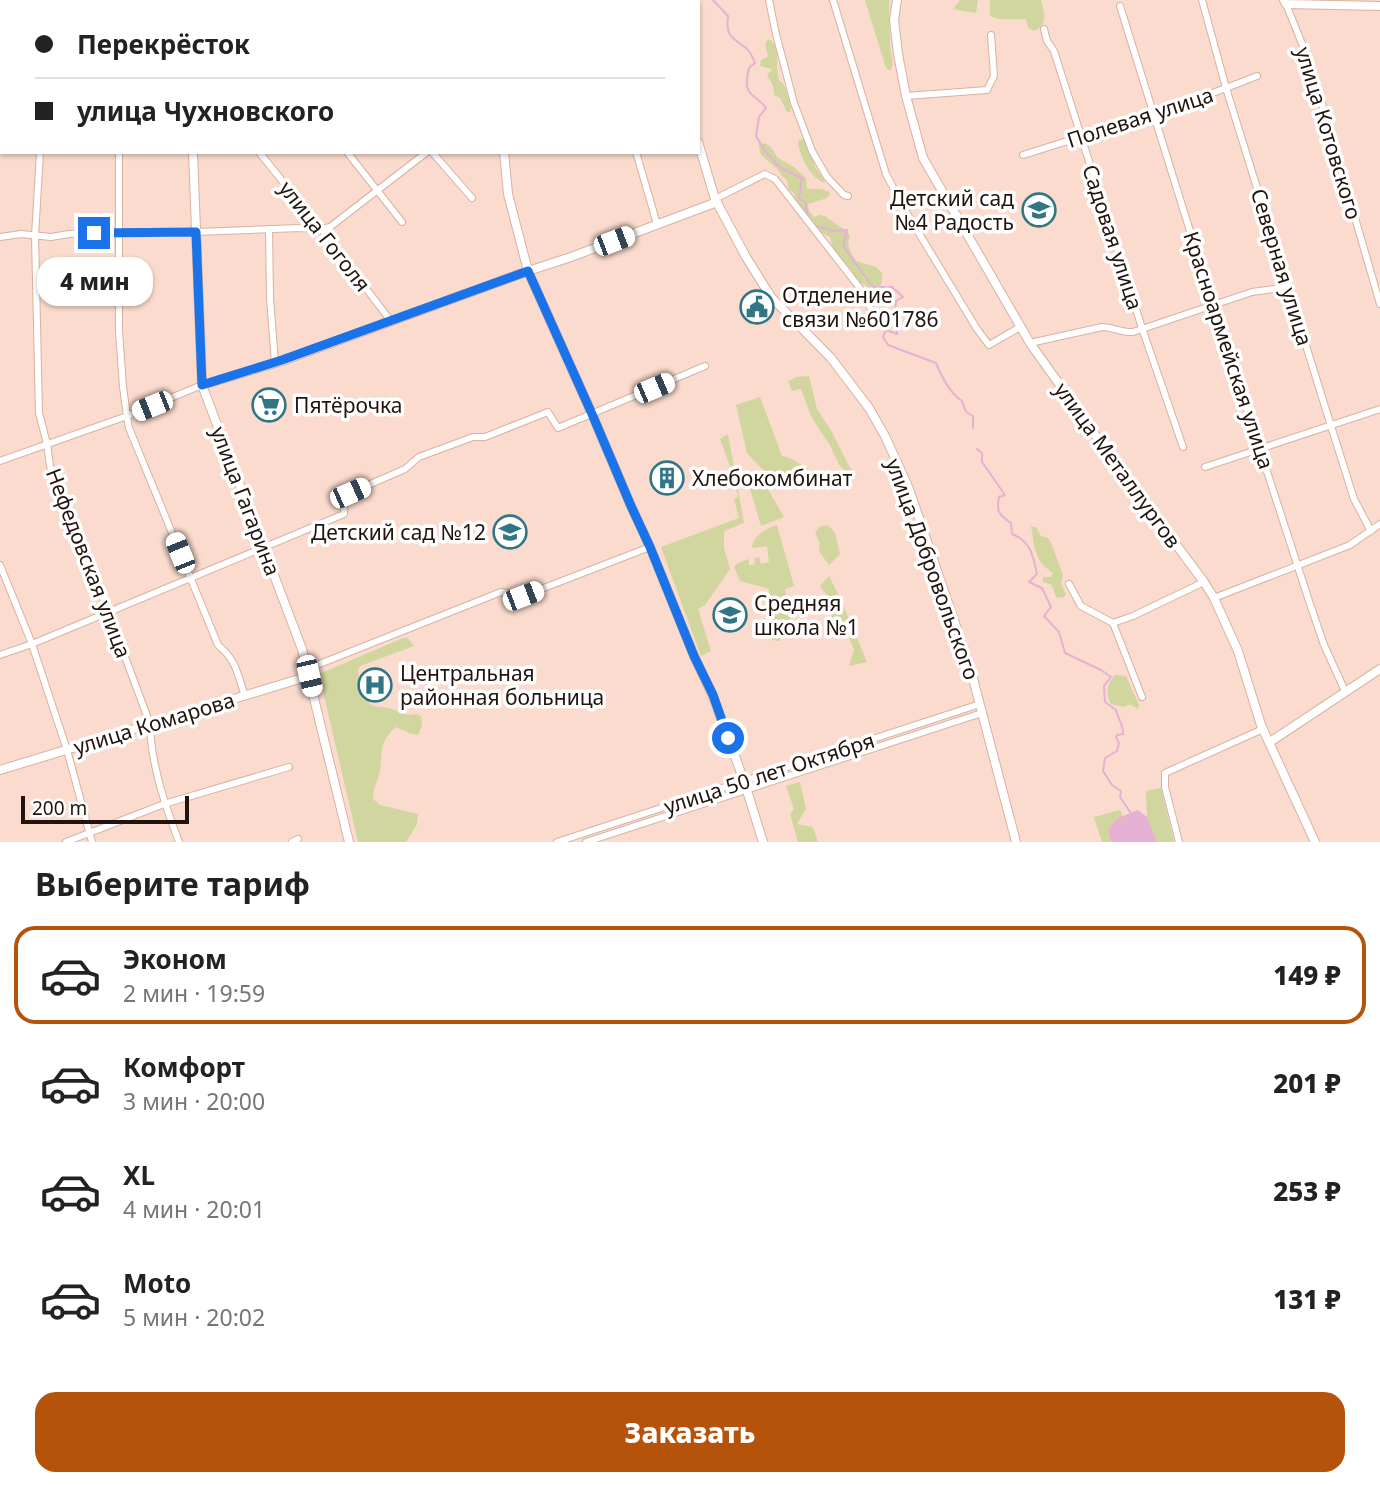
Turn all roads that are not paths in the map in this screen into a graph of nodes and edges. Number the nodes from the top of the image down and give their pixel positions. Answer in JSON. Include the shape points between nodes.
{"nodes":[{"id":1,"x":769,"y":0,"type":"edge"},
{"id":2,"x":833,"y":0,"type":"edge"},
{"id":3,"x":897,"y":0,"type":"edge"},
{"id":4,"x":1202,"y":0,"type":"edge"},
{"id":5,"x":1285,"y":2,"type":"edge"},
{"id":6,"x":1120,"y":6,"type":"dead end"},
{"id":7,"x":1380,"y":6,"type":"edge"},
{"id":8,"x":1044,"y":29,"type":"dead end"},
{"id":9,"x":991,"y":36,"type":"dead end"},
{"id":10,"x":1257,"y":76,"type":"dead end"},
{"id":11,"x":1226,"y":88,"type":"junction"},
{"id":12,"x":906,"y":96,"type":"junction"},
{"id":13,"x":1153,"y":113,"type":"junction"},
{"id":14,"x":1081,"y":136,"type":"junction"},
{"id":15,"x":700,"y":149,"type":"edge"},
{"id":16,"x":40,"y":154,"type":"edge"},
{"id":17,"x":119,"y":154,"type":"edge"},
{"id":18,"x":193,"y":154,"type":"edge"},
{"id":19,"x":260,"y":154,"type":"edge"},
{"id":20,"x":349,"y":154,"type":"edge"},
{"id":21,"x":426,"y":154,"type":"edge"},
{"id":22,"x":431,"y":154,"type":"edge"},
{"id":23,"x":504,"y":154,"type":"edge"},
{"id":24,"x":637,"y":154,"type":"edge"},
{"id":25,"x":1023,"y":155,"type":"dead end"},
{"id":26,"x":377,"y":191,"type":"junction"},
{"id":27,"x":848,"y":195,"type":"dead end"},
{"id":28,"x":472,"y":198,"type":"dead end"},
{"id":29,"x":716,"y":201,"type":"junction"},
{"id":30,"x":402,"y":222,"type":"dead end"},
{"id":31,"x":657,"y":224,"type":"junction"},
{"id":32,"x":269,"y":229,"type":"junction"},
{"id":33,"x":321,"y":229,"type":"junction"},
{"id":34,"x":118,"y":232,"type":"junction"},
{"id":35,"x":196,"y":232,"type":"junction"},
{"id":36,"x":35,"y":236,"type":"junction"},
{"id":37,"x":0,"y":237,"type":"edge"},
{"id":38,"x":528,"y":271,"type":"junction"},
{"id":39,"x":1288,"y":287,"type":"junction"},
{"id":40,"x":1380,"y":303,"type":"edge"},
{"id":41,"x":1213,"y":305,"type":"junction"},
{"id":42,"x":870,"y":307,"type":"dead end"},
{"id":43,"x":390,"y":320,"type":"junction"},
{"id":44,"x":1020,"y":327,"type":"junction"},
{"id":45,"x":1142,"y":328,"type":"junction"},
{"id":46,"x":1030,"y":344,"type":"junction"},
{"id":47,"x":275,"y":363,"type":"junction"},
{"id":48,"x":705,"y":366,"type":"dead end"},
{"id":49,"x":202,"y":385,"type":"junction"},
{"id":50,"x":1380,"y":410,"type":"edge"},
{"id":51,"x":592,"y":414,"type":"junction"},
{"id":52,"x":127,"y":416,"type":"junction"},
{"id":53,"x":1331,"y":426,"type":"junction"},
{"id":54,"x":47,"y":444,"type":"junction"},
{"id":55,"x":1183,"y":447,"type":"dead end"},
{"id":56,"x":1261,"y":450,"type":"junction"},
{"id":57,"x":0,"y":461,"type":"edge"},
{"id":58,"x":1205,"y":467,"type":"dead end"},
{"id":59,"x":1380,"y":524,"type":"edge"},
{"id":60,"x":1371,"y":531,"type":"junction"},
{"id":61,"x":650,"y":547,"type":"junction"},
{"id":62,"x":264,"y":548,"type":"junction"},
{"id":63,"x":1298,"y":564,"type":"junction"},
{"id":64,"x":0,"y":565,"type":"edge"},
{"id":65,"x":190,"y":578,"type":"junction"},
{"id":66,"x":1204,"y":582,"type":"junction"},
{"id":67,"x":1069,"y":584,"type":"dead end"},
{"id":68,"x":1214,"y":598,"type":"junction"},
{"id":69,"x":108,"y":611,"type":"junction"},
{"id":70,"x":1113,"y":623,"type":"junction"},
{"id":71,"x":32,"y":644,"type":"junction"},
{"id":72,"x":0,"y":655,"type":"edge"},
{"id":73,"x":1380,"y":669,"type":"edge"},
{"id":74,"x":308,"y":673,"type":"junction"},
{"id":75,"x":1345,"y":691,"type":"junction"},
{"id":76,"x":245,"y":696,"type":"junction"},
{"id":77,"x":1142,"y":696,"type":"dead end"},
{"id":78,"x":980,"y":704,"type":"junction"},
{"id":79,"x":982,"y":713,"type":"junction"},
{"id":80,"x":150,"y":724,"type":"junction"},
{"id":81,"x":1263,"y":729,"type":"junction"},
{"id":82,"x":1270,"y":742,"type":"junction"},
{"id":83,"x":67,"y":750,"type":"junction"},
{"id":84,"x":289,"y":767,"type":"dead end"},
{"id":85,"x":0,"y":770,"type":"edge"},
{"id":86,"x":746,"y":785,"type":"junction"},
{"id":87,"x":164,"y":804,"type":"junction"},
{"id":88,"x":88,"y":833,"type":"junction"},
{"id":89,"x":66,"y":842,"type":"edge"},
{"id":90,"x":92,"y":842,"type":"edge"},
{"id":91,"x":179,"y":842,"type":"edge"},
{"id":92,"x":349,"y":842,"type":"edge"},
{"id":93,"x":557,"y":842,"type":"edge"},
{"id":94,"x":586,"y":842,"type":"edge"},
{"id":95,"x":764,"y":842,"type":"edge"},
{"id":96,"x":1016,"y":842,"type":"edge"},
{"id":97,"x":1179,"y":842,"type":"edge"},
{"id":98,"x":1315,"y":842,"type":"edge"}],
"edges":[{"from":1,"to":27,"type":"street","via":[[794,103],[812,150],[827,177]]},
{"from":2,"to":44,"type":"street","via":[[886,174],[906,212],[989,345]]},
{"from":3,"to":12,"type":"street","name":"улица Металлургов","via":[[895,28]]},
{"from":4,"to":11,"type":"street","name":"Северная улица"},
{"from":5,"to":7,"type":"street"},
{"from":5,"to":40,"type":"street","name":"улица Котовского","via":[[1311,66]]},
{"from":6,"to":13,"type":"street","name":"Красноармейская улица"},
{"from":8,"to":14,"type":"street","name":"Садовая улица"},
{"from":9,"to":12,"type":"street","via":[[994,76],[987,90]]},
{"from":10,"to":11,"type":"street","name":"Полевая улица"},
{"from":11,"to":13,"type":"street","name":"Полевая улица"},
{"from":11,"to":39,"type":"street","name":"Северная улица"},
{"from":12,"to":44,"type":"street","name":"улица Металлургов","via":[[923,158]]},
{"from":13,"to":14,"type":"street","name":"Полевая улица"},
{"from":13,"to":41,"type":"street","name":"Красноармейская улица"},
{"from":14,"to":25,"type":"street","name":"Полевая улица"},
{"from":14,"to":45,"type":"street","name":"Садовая улица"},
{"from":15,"to":29,"type":"street","name":"улица Добровольского"},
{"from":16,"to":36,"type":"street","name":"Нефедовская улица"},
{"from":17,"to":34,"type":"street"},
{"from":18,"to":35,"type":"street","name":"улица Гагарина"},
{"from":19,"to":33,"type":"street","name":"улица Гоголя"},
{"from":20,"to":26,"type":"street"},
{"from":21,"to":26,"type":"street"},
{"from":22,"to":28,"type":"street"},
{"from":23,"to":38,"type":"street","via":[[508,194]]},
{"from":24,"to":31,"type":"street"},
{"from":26,"to":30,"type":"street"},
{"from":26,"to":33,"type":"street"},
{"from":29,"to":31,"type":"street"},
{"from":29,"to":42,"type":"street","via":[[765,174],[775,179]]},
{"from":29,"to":78,"type":"street","name":"улица Добровольского","via":[[771,296],[831,358],[885,436],[909,489]]},
{"from":31,"to":38,"type":"street"},
{"from":32,"to":33,"type":"street"},
{"from":32,"to":35,"type":"street"},
{"from":32,"to":47,"type":"street"},
{"from":33,"to":43,"type":"street","name":"улица Гоголя"},
{"from":34,"to":35,"type":"street"},
{"from":34,"to":36,"type":"street"},
{"from":34,"to":52,"type":"street","via":[[119,331]]},
{"from":35,"to":49,"type":"street","name":"улица Гагарина"},
{"from":36,"to":37,"type":"street"},
{"from":36,"to":54,"type":"street","name":"Нефедовская улица","via":[[39,413]]},
{"from":38,"to":43,"type":"street"},
{"from":38,"to":51,"type":"street"},
{"from":39,"to":41,"type":"street","via":[[1252,292]]},
{"from":39,"to":53,"type":"street","name":"Северная улица"},
{"from":41,"to":45,"type":"street"},
{"from":41,"to":56,"type":"street","name":"Красноармейская улица"},
{"from":43,"to":47,"type":"street"},
{"from":44,"to":46,"type":"street","name":"улица Металлургов"},
{"from":45,"to":46,"type":"street","via":[[1126,333],[1101,327]]},
{"from":45,"to":55,"type":"street","name":"Садовая улица"},
{"from":46,"to":66,"type":"street","name":"улица Металлургов"},
{"from":47,"to":49,"type":"street"},
{"from":48,"to":51,"type":"street"},
{"from":49,"to":52,"type":"street"},
{"from":49,"to":62,"type":"street","name":"улица Гагарина"},
{"from":50,"to":53,"type":"street"},
{"from":51,"to":61,"type":"street"},
{"from":51,"to":62,"type":"street","via":[[558,428],[548,412],[419,457],[405,469],[343,496],[344,514]]},
{"from":52,"to":54,"type":"street"},
{"from":52,"to":65,"type":"street"},
{"from":53,"to":56,"type":"street"},
{"from":53,"to":60,"type":"street","name":"Северная улица","via":[[1354,499]]},
{"from":54,"to":57,"type":"street"},
{"from":54,"to":69,"type":"street","name":"Нефедовская улица","via":[[50,466]]},
{"from":56,"to":58,"type":"street"},
{"from":56,"to":63,"type":"street","name":"Красноармейская улица"},
{"from":59,"to":60,"type":"street"},
{"from":60,"to":63,"type":"street","via":[[1350,545]]},
{"from":61,"to":74,"type":"street","via":[[523,596],[501,592],[320,663]]},
{"from":61,"to":86,"type":"street"},
{"from":62,"to":65,"type":"street"},
{"from":62,"to":74,"type":"street","name":"улица Гагарина"},
{"from":63,"to":68,"type":"street"},
{"from":63,"to":75,"type":"street","name":"Красноармейская улица","via":[[1324,645]]},
{"from":64,"to":71,"type":"street"},
{"from":65,"to":69,"type":"street"},
{"from":65,"to":76,"type":"street","via":[[218,645],[234,661]]},
{"from":66,"to":68,"type":"street","name":"улица Металлургов"},
{"from":66,"to":70,"type":"street"},
{"from":67,"to":70,"type":"street","via":[[1081,606]]},
{"from":68,"to":81,"type":"street","name":"улица Металлургов","via":[[1238,651]]},
{"from":69,"to":71,"type":"street"},
{"from":69,"to":80,"type":"street","name":"Нефедовская улица"},
{"from":70,"to":77,"type":"street"},
{"from":71,"to":72,"type":"street"},
{"from":71,"to":83,"type":"street"},
{"from":73,"to":75,"type":"street"},
{"from":74,"to":76,"type":"street","name":"улица Комарова"},
{"from":74,"to":92,"type":"street","name":"улица Гагарина"},
{"from":75,"to":82,"type":"street"},
{"from":76,"to":80,"type":"street","name":"улица Комарова"},
{"from":78,"to":79,"type":"street","name":"улица Добровольского"},
{"from":78,"to":86,"type":"street","name":"улица 50 лет Октября"},
{"from":79,"to":86,"type":"street","name":"улица 50 лет Октября"},
{"from":79,"to":96,"type":"street","name":"улица Добровольского"},
{"from":80,"to":83,"type":"street","name":"улица Комарова"},
{"from":80,"to":87,"type":"street","name":"Нефедовская улица"},
{"from":81,"to":82,"type":"street","name":"улица Металлургов"},
{"from":81,"to":97,"type":"street","via":[[1165,773]]},
{"from":82,"to":98,"type":"street","name":"улица Металлургов"},
{"from":83,"to":85,"type":"street","name":"улица Комарова"},
{"from":83,"to":88,"type":"street"},
{"from":84,"to":87,"type":"street"},
{"from":86,"to":93,"type":"street","name":"улица 50 лет Октября"},
{"from":86,"to":94,"type":"street","name":"улица 50 лет Октября"},
{"from":86,"to":95,"type":"street"},
{"from":87,"to":88,"type":"street"},
{"from":87,"to":91,"type":"street","name":"Нефедовская улица"},
{"from":88,"to":89,"type":"street"},
{"from":88,"to":90,"type":"street"}]}
